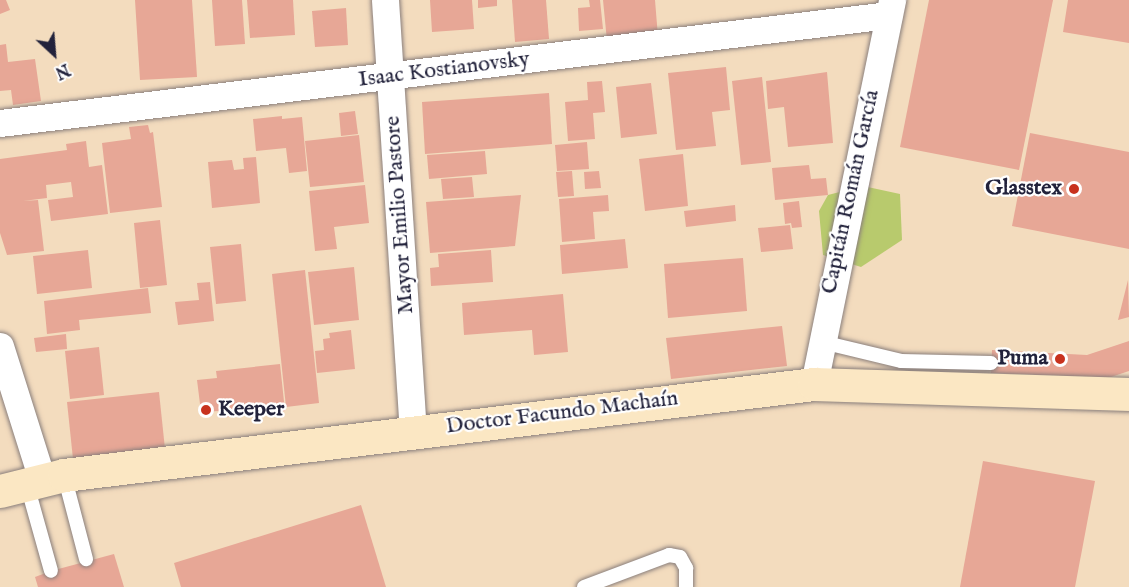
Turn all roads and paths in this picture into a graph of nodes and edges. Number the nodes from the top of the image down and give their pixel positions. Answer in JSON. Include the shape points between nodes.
{"nodes":[{"id":1,"x":385,"y":0,"type":"edge"},
{"id":2,"x":890,"y":8,"type":"edge"},
{"id":3,"x":392,"y":76,"type":"junction"},
{"id":4,"x":0,"y":123,"type":"edge"},
{"id":5,"x":822,"y":342,"type":"junction"},
{"id":6,"x":0,"y":346,"type":"edge"},
{"id":7,"x":991,"y":363,"type":"dead end"},
{"id":8,"x":892,"y":374,"type":"junction"},
{"id":9,"x":814,"y":384,"type":"junction"},
{"id":10,"x":1129,"y":394,"type":"edge"},
{"id":11,"x":413,"y":430,"type":"junction"},
{"id":12,"x":33,"y":482,"type":"edge"},
{"id":13,"x":86,"y":559,"type":"dead end"},
{"id":14,"x":51,"y":571,"type":"dead end"},
{"id":15,"x":584,"y":587,"type":"edge"},
{"id":16,"x":686,"y":587,"type":"edge"}],
"edges":[{"from":1,"to":3,"type":"street","name":"Mayor Emilio Pastore"},
{"from":2,"to":3,"type":"street","name":"Isaac Kostianovsky"},
{"from":2,"to":5,"type":"street","name":"Capitán Román García"},
{"from":3,"to":4,"type":"street","name":"Isaac Kostianovsky"},
{"from":3,"to":11,"type":"street","name":"Mayor Emilio Pastore"},
{"from":5,"to":8,"type":"lane"},
{"from":5,"to":9,"type":"street","name":"Capitán Román García"},
{"from":6,"to":12,"type":"street"},
{"from":7,"to":8,"type":"lane"},
{"from":8,"to":9,"type":"main road","name":"Doctor Facundo Machaín"},
{"from":8,"to":10,"type":"main road","name":"Doctor Facundo Machaín","via":[[1078,385]]},
{"from":9,"to":11,"type":"main road","name":"Doctor Facundo Machaín"},
{"from":11,"to":12,"type":"main road","name":"Doctor Facundo Machaín"},
{"from":12,"to":13,"type":"lane"},
{"from":12,"to":14,"type":"lane"},
{"from":15,"to":16,"type":"lane","via":[[669,555],[680,557],[686,568]]}]}
